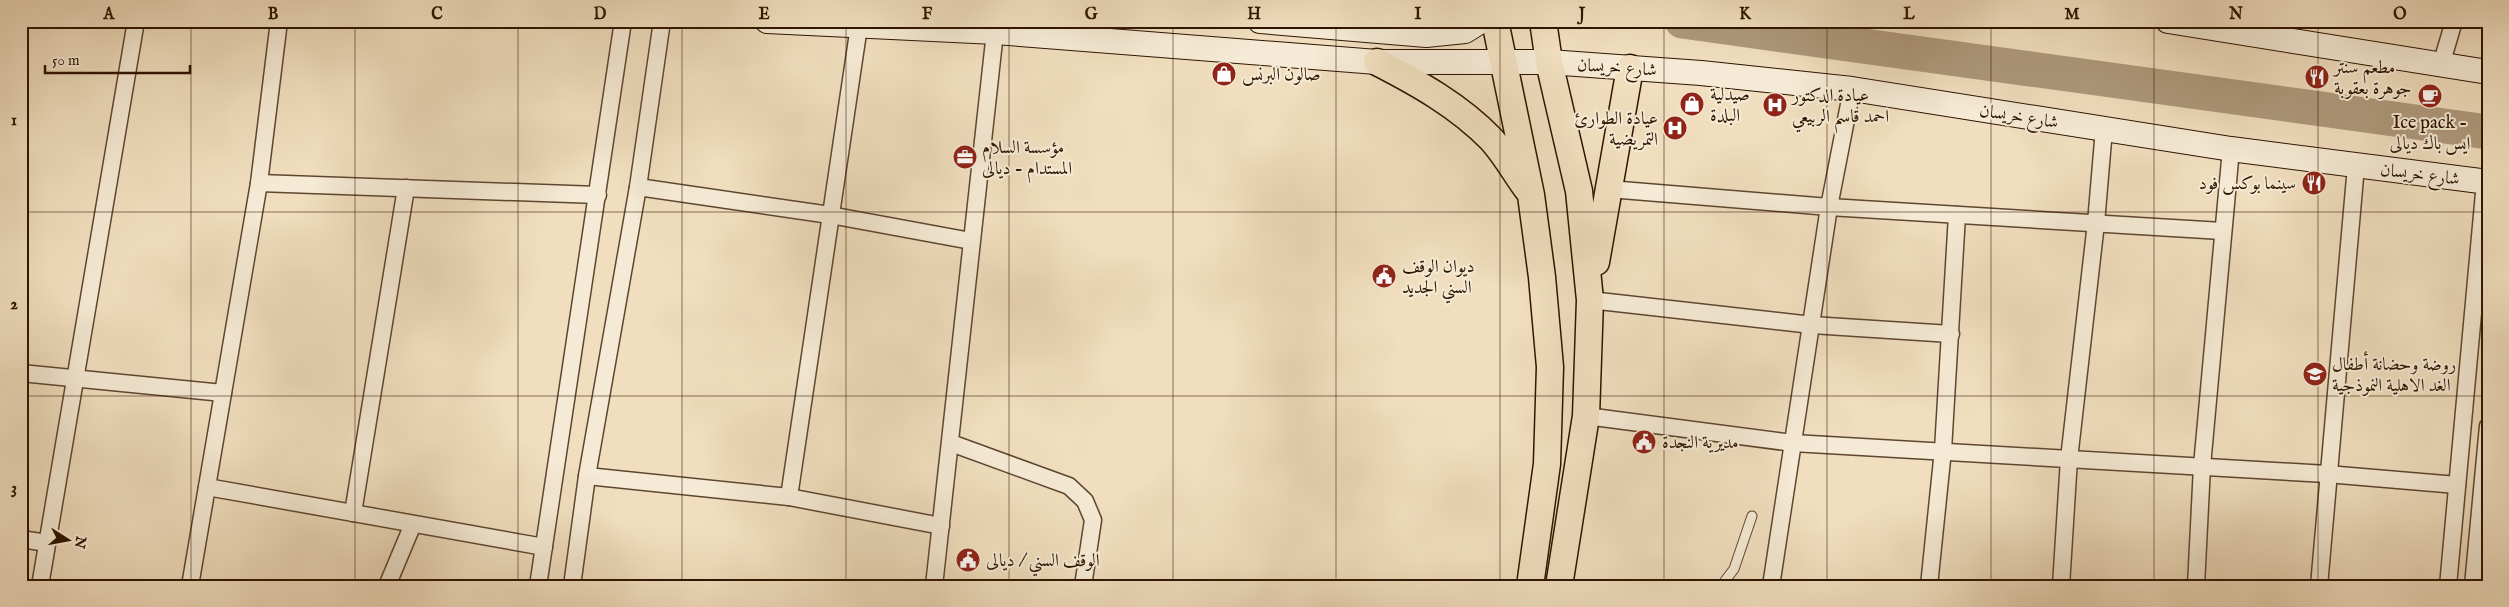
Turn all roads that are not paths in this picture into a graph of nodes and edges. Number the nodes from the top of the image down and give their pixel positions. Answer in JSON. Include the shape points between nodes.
{"nodes":[{"id":1,"x":136,"y":21,"type":"edge"},
{"id":2,"x":279,"y":21,"type":"edge"},
{"id":3,"x":623,"y":21,"type":"edge"},
{"id":4,"x":662,"y":21,"type":"edge"},
{"id":5,"x":767,"y":21,"type":"edge"},
{"id":6,"x":1260,"y":21,"type":"edge"},
{"id":7,"x":1481,"y":21,"type":"edge"},
{"id":8,"x":1496,"y":21,"type":"edge"},
{"id":9,"x":1530,"y":21,"type":"edge"},
{"id":10,"x":1543,"y":21,"type":"edge"},
{"id":11,"x":2168,"y":21,"type":"edge"},
{"id":12,"x":2454,"y":21,"type":"edge"},
{"id":13,"x":859,"y":26,"type":"junction"},
{"id":14,"x":996,"y":27,"type":"edge"},
{"id":15,"x":1377,"y":62,"type":"junction"},
{"id":16,"x":1503,"y":62,"type":"junction"},
{"id":17,"x":1549,"y":62,"type":"junction"},
{"id":18,"x":2441,"y":65,"type":"junction"},
{"id":19,"x":1630,"y":68,"type":"junction"},
{"id":20,"x":2488,"y":72,"type":"edge"},
{"id":21,"x":1852,"y":89,"type":"junction"},
{"id":22,"x":2104,"y":129,"type":"junction"},
{"id":23,"x":2231,"y":149,"type":"junction"},
{"id":24,"x":2356,"y":166,"type":"junction"},
{"id":25,"x":2486,"y":182,"type":"edge"},
{"id":26,"x":259,"y":183,"type":"junction"},
{"id":27,"x":638,"y":187,"type":"junction"},
{"id":28,"x":406,"y":188,"type":"junction"},
{"id":29,"x":1609,"y":189,"type":"junction"},
{"id":30,"x":598,"y":195,"type":"junction"},
{"id":31,"x":1531,"y":195,"type":"junction"},
{"id":32,"x":1829,"y":207,"type":"junction"},
{"id":33,"x":830,"y":215,"type":"junction"},
{"id":34,"x":1957,"y":215,"type":"junction"},
{"id":35,"x":2096,"y":223,"type":"junction"},
{"id":36,"x":2222,"y":231,"type":"junction"},
{"id":37,"x":971,"y":241,"type":"junction"},
{"id":38,"x":1590,"y":300,"type":"junction"},
{"id":39,"x":1812,"y":325,"type":"junction"},
{"id":40,"x":1951,"y":334,"type":"junction"},
{"id":41,"x":21,"y":373,"type":"edge"},
{"id":42,"x":74,"y":378,"type":"junction"},
{"id":43,"x":223,"y":393,"type":"junction"},
{"id":44,"x":1586,"y":416,"type":"junction"},
{"id":45,"x":2488,"y":426,"type":"edge"},
{"id":46,"x":1793,"y":443,"type":"junction"},
{"id":47,"x":951,"y":444,"type":"junction"},
{"id":48,"x":1943,"y":450,"type":"junction"},
{"id":49,"x":2069,"y":459,"type":"junction"},
{"id":50,"x":2202,"y":466,"type":"junction"},
{"id":51,"x":2327,"y":474,"type":"junction"},
{"id":52,"x":587,"y":476,"type":"junction"},
{"id":53,"x":2457,"y":485,"type":"junction"},
{"id":54,"x":207,"y":487,"type":"junction"},
{"id":55,"x":789,"y":497,"type":"junction"},
{"id":56,"x":353,"y":513,"type":"junction"},
{"id":57,"x":1752,"y":516,"type":"dead end"},
{"id":58,"x":413,"y":524,"type":"junction"},
{"id":59,"x":941,"y":526,"type":"junction"},
{"id":60,"x":21,"y":539,"type":"edge"},
{"id":61,"x":47,"y":543,"type":"junction"},
{"id":62,"x":544,"y":548,"type":"junction"},
{"id":63,"x":2451,"y":552,"type":"junction"},
{"id":64,"x":2482,"y":554,"type":"edge"},
{"id":65,"x":40,"y":586,"type":"edge"},
{"id":66,"x":190,"y":586,"type":"edge"},
{"id":67,"x":387,"y":586,"type":"edge"},
{"id":68,"x":538,"y":586,"type":"edge"},
{"id":69,"x":572,"y":586,"type":"edge"},
{"id":70,"x":934,"y":586,"type":"edge"},
{"id":71,"x":1083,"y":586,"type":"edge"},
{"id":72,"x":1530,"y":586,"type":"edge"},
{"id":73,"x":1559,"y":586,"type":"edge"},
{"id":74,"x":1721,"y":586,"type":"edge"},
{"id":75,"x":1771,"y":586,"type":"edge"},
{"id":76,"x":1928,"y":586,"type":"edge"},
{"id":77,"x":2061,"y":586,"type":"edge"},
{"id":78,"x":2196,"y":586,"type":"edge"},
{"id":79,"x":2318,"y":586,"type":"edge"},
{"id":80,"x":2448,"y":586,"type":"edge"},
{"id":81,"x":2473,"y":586,"type":"edge"}],
"edges":[{"from":1,"to":42,"type":"street"},
{"from":2,"to":26,"type":"street"},
{"from":3,"to":30,"type":"street"},
{"from":4,"to":27,"type":"street"},
{"from":5,"to":13,"type":"street","name":"شارع خريسان"},
{"from":6,"to":7,"type":"street","via":[[1426,35],[1465,31]]},
{"from":8,"to":16,"type":"main road"},
{"from":9,"to":17,"type":"main road"},
{"from":10,"to":17,"type":"main road"},
{"from":11,"to":18,"type":"street"},
{"from":12,"to":18,"type":"street"},
{"from":13,"to":14,"type":"street","name":"شارع خريسان"},
{"from":13,"to":33,"type":"street"},
{"from":14,"to":15,"type":"street","name":"شارع خريسان"},
{"from":14,"to":37,"type":"street"},
{"from":15,"to":16,"type":"street","name":"شارع خريسان"},
{"from":15,"to":31,"type":"main road","via":[[1418,84],[1492,140]]},
{"from":16,"to":17,"type":"street","name":"شارع خريسان"},
{"from":16,"to":31,"type":"main road"},
{"from":17,"to":19,"type":"street","name":"شارع خريسان"},
{"from":17,"to":38,"type":"main road","via":[[1579,191]]},
{"from":18,"to":20,"type":"street"},
{"from":19,"to":21,"type":"street","name":"شارع خريسان"},
{"from":19,"to":29,"type":"main road"},
{"from":21,"to":22,"type":"street","name":"شارع خريسان"},
{"from":21,"to":32,"type":"street"},
{"from":22,"to":23,"type":"street","name":"شارع خريسان"},
{"from":22,"to":35,"type":"street"},
{"from":23,"to":24,"type":"street","name":"شارع خريسان"},
{"from":23,"to":36,"type":"street"},
{"from":24,"to":25,"type":"street","name":"شارع خريسان"},
{"from":24,"to":51,"type":"street"},
{"from":25,"to":53,"type":"street"},
{"from":26,"to":28,"type":"street"},
{"from":26,"to":43,"type":"street"},
{"from":27,"to":33,"type":"street"},
{"from":27,"to":52,"type":"street"},
{"from":28,"to":30,"type":"street"},
{"from":28,"to":56,"type":"street"},
{"from":29,"to":32,"type":"street"},
{"from":29,"to":38,"type":"main road"},
{"from":30,"to":62,"type":"street"},
{"from":31,"to":72,"type":"main road","via":[[1550,367],[1547,464]]},
{"from":32,"to":34,"type":"street"},
{"from":32,"to":39,"type":"street"},
{"from":33,"to":37,"type":"street"},
{"from":33,"to":55,"type":"street"},
{"from":34,"to":35,"type":"street"},
{"from":34,"to":40,"type":"street"},
{"from":35,"to":36,"type":"street"},
{"from":35,"to":49,"type":"street"},
{"from":36,"to":50,"type":"street"},
{"from":37,"to":47,"type":"street"},
{"from":38,"to":39,"type":"street"},
{"from":38,"to":44,"type":"main road"},
{"from":39,"to":40,"type":"street"},
{"from":39,"to":46,"type":"street"},
{"from":40,"to":48,"type":"street"},
{"from":41,"to":42,"type":"street"},
{"from":42,"to":43,"type":"street"},
{"from":42,"to":61,"type":"street"},
{"from":43,"to":54,"type":"street"},
{"from":44,"to":46,"type":"street"},
{"from":44,"to":73,"type":"main road"},
{"from":45,"to":64,"type":"street"},
{"from":46,"to":48,"type":"street"},
{"from":46,"to":75,"type":"street"},
{"from":47,"to":59,"type":"street"},
{"from":47,"to":71,"type":"street","via":[[1069,486],[1085,501],[1093,520]]},
{"from":48,"to":49,"type":"street"},
{"from":48,"to":76,"type":"street"},
{"from":49,"to":50,"type":"street"},
{"from":49,"to":77,"type":"street"},
{"from":50,"to":51,"type":"street"},
{"from":50,"to":78,"type":"street"},
{"from":51,"to":53,"type":"street"},
{"from":51,"to":79,"type":"street"},
{"from":52,"to":55,"type":"street"},
{"from":52,"to":69,"type":"street"},
{"from":53,"to":63,"type":"street"},
{"from":54,"to":56,"type":"street"},
{"from":54,"to":66,"type":"street"},
{"from":55,"to":59,"type":"street"},
{"from":56,"to":58,"type":"street"},
{"from":57,"to":74,"type":"lane","via":[[1734,569]]},
{"from":58,"to":62,"type":"street"},
{"from":58,"to":67,"type":"street"},
{"from":59,"to":70,"type":"street"},
{"from":60,"to":61,"type":"street"},
{"from":61,"to":65,"type":"street"},
{"from":62,"to":68,"type":"street"},
{"from":63,"to":64,"type":"street"},
{"from":63,"to":80,"type":"street"},
{"from":64,"to":81,"type":"street"}]}
